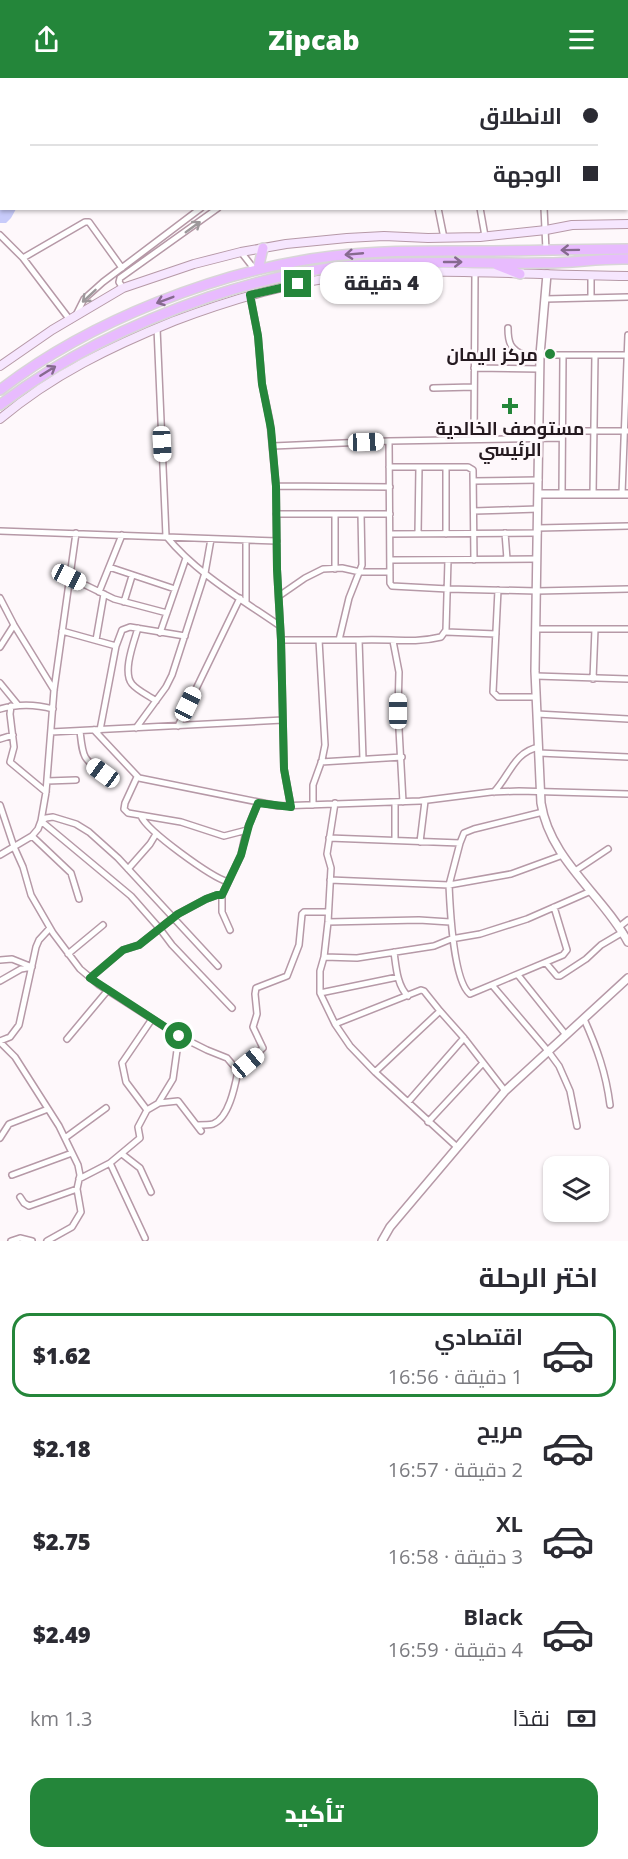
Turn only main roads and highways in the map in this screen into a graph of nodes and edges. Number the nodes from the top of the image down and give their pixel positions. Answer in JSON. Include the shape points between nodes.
{"nodes":[{"id":1,"x":628,"y":224,"type":"edge"},
{"id":2,"x":263,"y":248,"type":"junction"},
{"id":3,"x":628,"y":249,"type":"edge"},
{"id":4,"x":383,"y":252,"type":"junction"},
{"id":5,"x":628,"y":259,"type":"edge"},
{"id":6,"x":489,"y":262,"type":"junction"},
{"id":7,"x":382,"y":263,"type":"junction"},
{"id":8,"x":257,"y":270,"type":"junction"},
{"id":9,"x":520,"y":273,"type":"junction"},
{"id":10,"x":628,"y":276,"type":"edge"},
{"id":11,"x":216,"y":300,"type":"junction"},
{"id":12,"x":0,"y":366,"type":"edge"},
{"id":13,"x":0,"y":390,"type":"edge"},
{"id":14,"x":0,"y":405,"type":"edge"},
{"id":15,"x":0,"y":419,"type":"edge"}],
"edges":[{"from":1,"to":2,"type":"main road","via":[[572,225],[485,236],[347,238]]},
{"from":2,"to":8,"type":"highway"},
{"from":2,"to":12,"type":"main road","via":[[194,264],[123,288]]},
{"from":3,"to":4,"type":"highway","one_way":true},
{"from":4,"to":7,"type":"highway"},
{"from":4,"to":8,"type":"highway","one_way":true,"via":[[316,258]]},
{"from":5,"to":6,"type":"highway"},
{"from":7,"to":6,"type":"highway","one_way":true},
{"from":6,"to":9,"type":"highway"},
{"from":7,"to":11,"type":"highway","via":[[261,281]]},
{"from":8,"to":13,"type":"highway","one_way":true,"via":[[120,318],[62,349]]},
{"from":9,"to":10,"type":"main road"},
{"from":9,"to":11,"type":"main road","via":[[354,276]]},
{"from":14,"to":11,"type":"highway","one_way":true,"via":[[45,372],[98,342],[153,318]]},
{"from":11,"to":15,"type":"main road","via":[[76,366]]}]}
